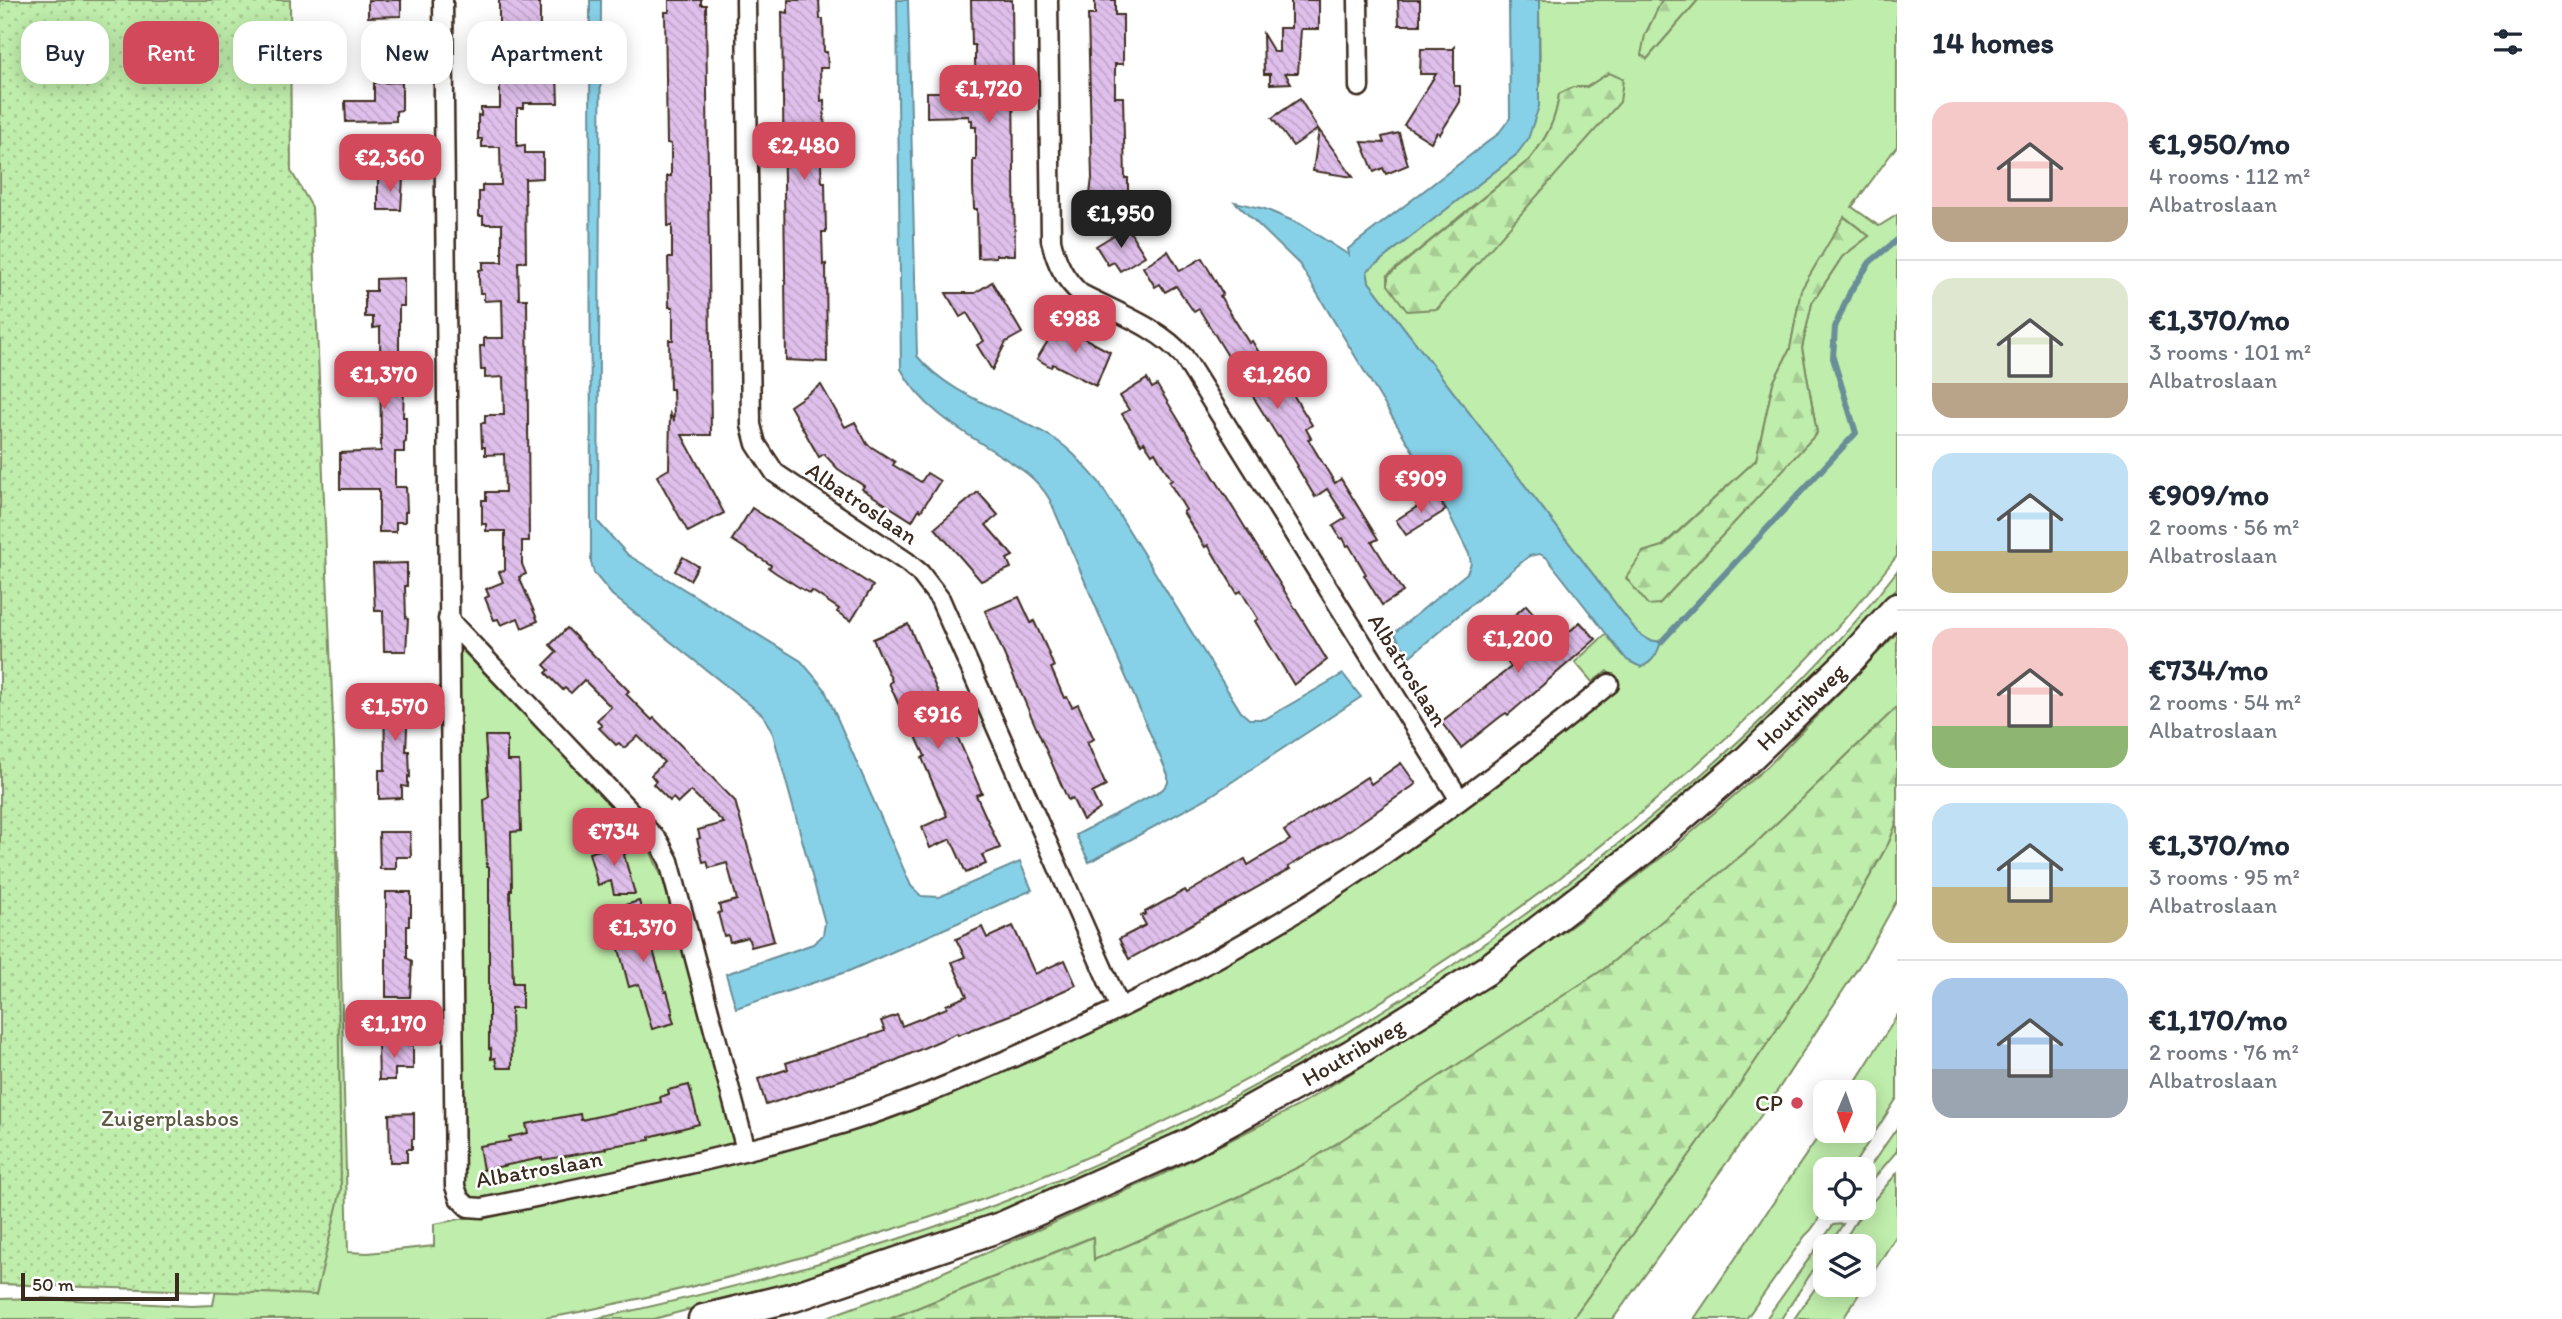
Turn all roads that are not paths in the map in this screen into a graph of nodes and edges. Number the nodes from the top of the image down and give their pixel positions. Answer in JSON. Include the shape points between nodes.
{"nodes":[{"id":1,"x":443,"y":0,"type":"edge"},
{"id":2,"x":746,"y":0,"type":"edge"},
{"id":3,"x":1048,"y":0,"type":"edge"},
{"id":4,"x":1358,"y":0,"type":"edge"},
{"id":5,"x":1359,"y":87,"type":"dead end"},
{"id":6,"x":1897,"y":608,"type":"edge"},
{"id":7,"x":448,"y":619,"type":"junction"},
{"id":8,"x":1609,"y":684,"type":"dead end"},
{"id":9,"x":1461,"y":800,"type":"junction"},
{"id":10,"x":1120,"y":1008,"type":"junction"},
{"id":11,"x":746,"y":1150,"type":"junction"},
{"id":12,"x":704,"y":1319,"type":"edge"}],
"edges":[{"from":1,"to":7,"type":"street","name":"Albatroslaan"},
{"from":2,"to":10,"type":"street","name":"Albatroslaan","via":[[751,425],[756,444],[775,473],[907,562],[940,598]]},
{"from":3,"to":9,"type":"street","name":"Albatroslaan","via":[[1054,257],[1070,285],[1081,294],[1160,335],[1184,357]]},
{"from":4,"to":5,"type":"street"},
{"from":6,"to":12,"type":"main road","name":"Houtribweg","via":[[1765,742],[1642,851],[1487,970],[1352,1054],[1190,1143],[1003,1226],[793,1297]]},
{"from":7,"to":11,"type":"street","via":[[659,842],[669,861]]},
{"from":7,"to":11,"type":"street","name":"Albatroslaan","via":[[455,1186],[459,1198],[468,1207],[482,1208]]},
{"from":8,"to":9,"type":"street","name":"Albatroslaan"},
{"from":9,"to":10,"type":"street","name":"Albatroslaan","via":[[1301,909]]},
{"from":10,"to":11,"type":"street","name":"Albatroslaan","via":[[949,1084],[846,1122]]}]}
